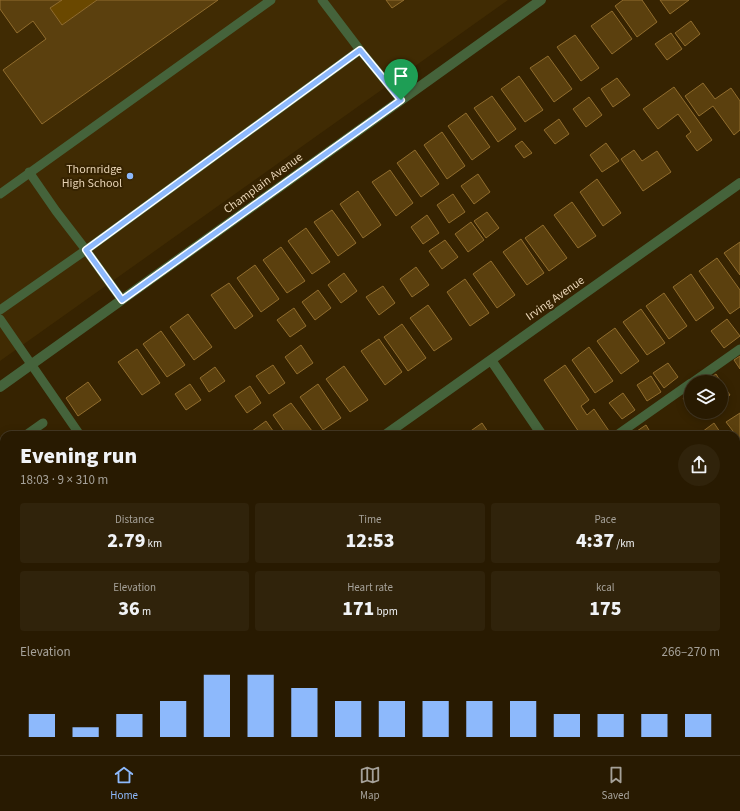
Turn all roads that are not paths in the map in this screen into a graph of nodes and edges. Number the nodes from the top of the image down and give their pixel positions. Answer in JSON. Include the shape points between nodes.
{"nodes":[{"id":1,"x":271,"y":0,"type":"edge"},
{"id":2,"x":322,"y":0,"type":"edge"},
{"id":3,"x":541,"y":0,"type":"edge"},
{"id":4,"x":360,"y":50,"type":"junction"},
{"id":5,"x":401,"y":100,"type":"junction"},
{"id":6,"x":29,"y":172,"type":"junction"},
{"id":7,"x":740,"y":183,"type":"edge"},
{"id":8,"x":0,"y":194,"type":"edge"},
{"id":9,"x":86,"y":250,"type":"junction"},
{"id":10,"x":122,"y":300,"type":"junction"},
{"id":11,"x":0,"y":310,"type":"edge"},
{"id":12,"x":0,"y":319,"type":"edge"},
{"id":13,"x":740,"y":349,"type":"edge"},
{"id":14,"x":491,"y":360,"type":"junction"},
{"id":15,"x":31,"y":364,"type":"junction"},
{"id":16,"x":703,"y":375,"type":"edge"},
{"id":17,"x":0,"y":387,"type":"edge"},
{"id":18,"x":684,"y":389,"type":"edge"},
{"id":19,"x":43,"y":423,"type":"dead end"},
{"id":20,"x":32,"y":431,"type":"edge"},
{"id":21,"x":77,"y":431,"type":"edge"},
{"id":22,"x":391,"y":431,"type":"edge"},
{"id":23,"x":539,"y":431,"type":"edge"},
{"id":24,"x":623,"y":431,"type":"edge"}],
"edges":[{"from":1,"to":6,"type":"lane"},
{"from":2,"to":4,"type":"lane"},
{"from":3,"to":5,"type":"street","name":"Champlain Avenue"},
{"from":4,"to":5,"type":"lane"},
{"from":4,"to":9,"type":"lane"},
{"from":5,"to":10,"type":"street","name":"Champlain Avenue"},
{"from":6,"to":8,"type":"lane"},
{"from":6,"to":9,"type":"lane"},
{"from":7,"to":14,"type":"street","name":"Irving Avenue"},
{"from":9,"to":10,"type":"lane"},
{"from":9,"to":11,"type":"lane"},
{"from":10,"to":15,"type":"street","name":"Champlain Avenue"},
{"from":12,"to":15,"type":"lane"},
{"from":13,"to":16,"type":"lane"},
{"from":14,"to":22,"type":"street","name":"Irving Avenue"},
{"from":14,"to":23,"type":"street"},
{"from":15,"to":17,"type":"street","name":"Champlain Avenue"},
{"from":15,"to":21,"type":"lane"},
{"from":18,"to":24,"type":"lane"},
{"from":19,"to":20,"type":"lane"}]}
